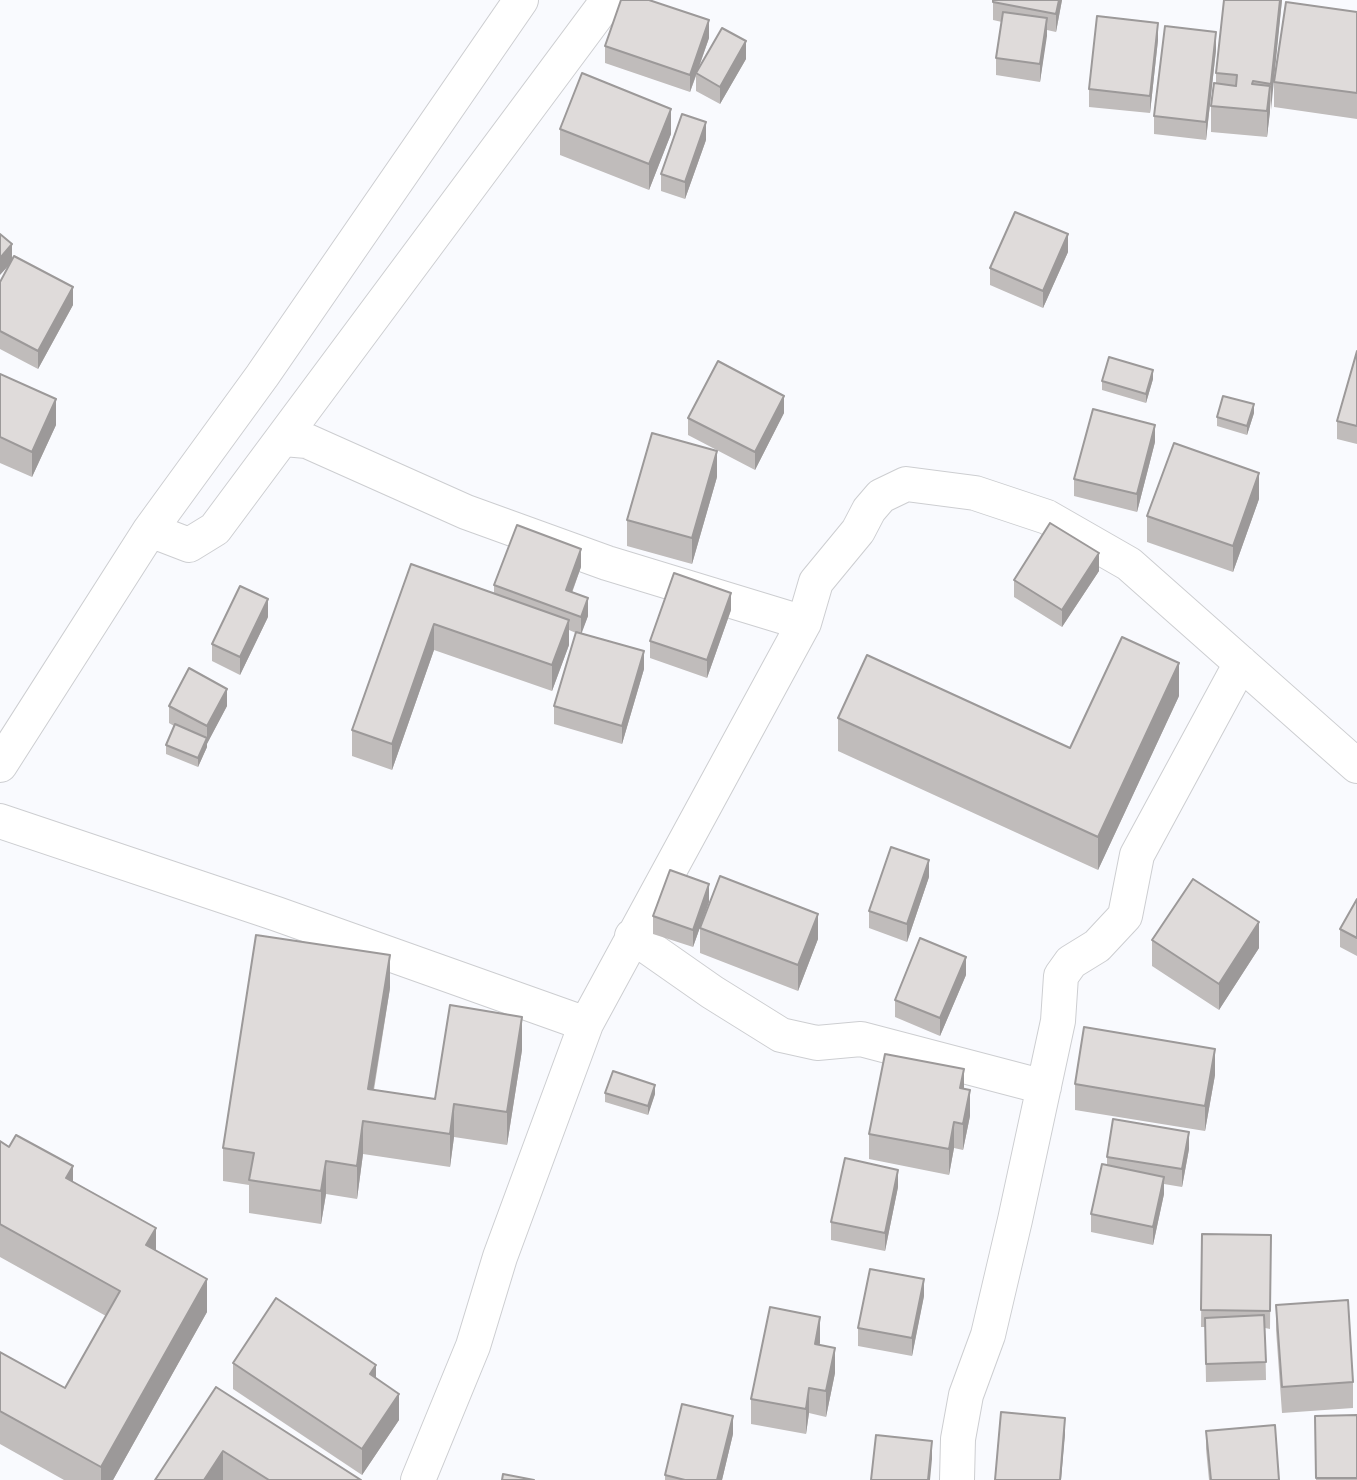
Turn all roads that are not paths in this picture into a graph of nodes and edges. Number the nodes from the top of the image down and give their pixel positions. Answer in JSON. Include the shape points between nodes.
{"nodes":[{"id":1,"x":521,"y":0,"type":"edge"},
{"id":2,"x":608,"y":0,"type":"edge"},
{"id":3,"x":284,"y":439,"type":"junction"},
{"id":4,"x":150,"y":530,"type":"junction"},
{"id":5,"x":804,"y":623,"type":"junction"},
{"id":6,"x":1241,"y":663,"type":"junction"},
{"id":7,"x":0,"y":765,"type":"edge"},
{"id":8,"x":1357,"y":766,"type":"edge"},
{"id":9,"x":0,"y":821,"type":"edge"},
{"id":10,"x":632,"y":936,"type":"junction"},
{"id":11,"x":586,"y":1024,"type":"junction"},
{"id":12,"x":1044,"y":1087,"type":"junction"},
{"id":13,"x":418,"y":1480,"type":"edge"},
{"id":14,"x":957,"y":1480,"type":"edge"}],
"edges":[{"from":1,"to":4,"type":"street"},
{"from":2,"to":3,"type":"street"},
{"from":3,"to":4,"type":"street","via":[[215,529],[189,545]]},
{"from":3,"to":5,"type":"street","via":[[307,441],[466,512],[579,553]]},
{"from":4,"to":7,"type":"street"},
{"from":5,"to":6,"type":"street","via":[[816,582],[881,496],[906,484],[975,493],[1047,517],[1129,564]]},
{"from":5,"to":10,"type":"street"},
{"from":6,"to":8,"type":"street"},
{"from":6,"to":12,"type":"street","via":[[1137,855],[1125,916],[1061,976]]},
{"from":9,"to":11,"type":"street"},
{"from":10,"to":11,"type":"street"},
{"from":10,"to":12,"type":"street","via":[[781,1035],[817,1043],[861,1039]]},
{"from":11,"to":13,"type":"street","via":[[473,1346]]},
{"from":12,"to":14,"type":"street","via":[[988,1335],[966,1395]]}]}
